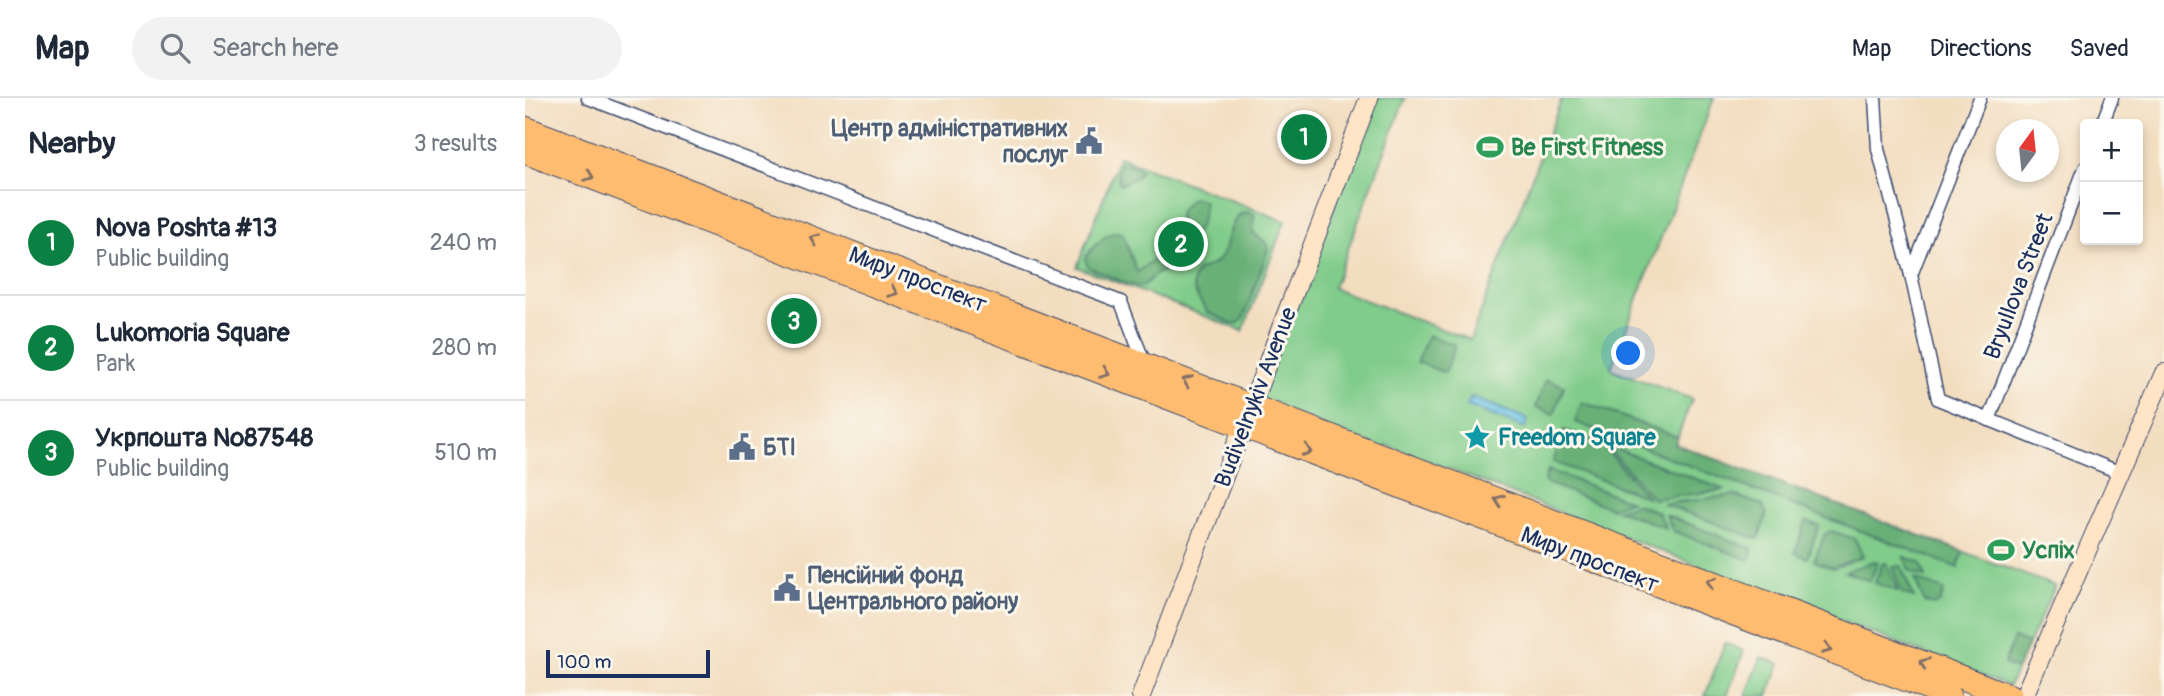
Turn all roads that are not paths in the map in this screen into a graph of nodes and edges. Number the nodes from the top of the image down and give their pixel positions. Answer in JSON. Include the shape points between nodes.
{"nodes":[{"id":1,"x":588,"y":98,"type":"edge"},
{"id":2,"x":1369,"y":98,"type":"edge"},
{"id":3,"x":1875,"y":98,"type":"edge"},
{"id":4,"x":1980,"y":98,"type":"edge"},
{"id":5,"x":2112,"y":98,"type":"edge"},
{"id":6,"x":2104,"y":119,"type":"edge"},
{"id":7,"x":525,"y":128,"type":"edge"},
{"id":8,"x":525,"y":152,"type":"edge"},
{"id":9,"x":2080,"y":180,"type":"edge"},
{"id":10,"x":1911,"y":275,"type":"junction"},
{"id":11,"x":1145,"y":365,"type":"junction"},
{"id":12,"x":2164,"y":373,"type":"edge"},
{"id":13,"x":1247,"y":416,"type":"junction"},
{"id":14,"x":1989,"y":420,"type":"junction"},
{"id":15,"x":2121,"y":473,"type":"junction"},
{"id":16,"x":1141,"y":696,"type":"edge"},
{"id":17,"x":1949,"y":696,"type":"edge"},
{"id":18,"x":2010,"y":696,"type":"edge"},
{"id":19,"x":2024,"y":696,"type":"edge"}],
"edges":[{"from":1,"to":11,"type":"street","via":[[1121,302]]},
{"from":2,"to":13,"type":"main road","name":"Budivelnykiv Avenue"},
{"from":3,"to":10,"type":"street","via":[[1878,149]]},
{"from":4,"to":10,"type":"street"},
{"from":5,"to":6,"type":"street"},
{"from":11,"to":7,"type":"highway","name":"Миру проспект","one_way":true},
{"from":8,"to":13,"type":"highway","one_way":true},
{"from":9,"to":14,"type":"street","name":"Bryullova Street"},
{"from":10,"to":14,"type":"street","via":[[1938,399]]},
{"from":13,"to":11,"type":"highway","name":"Миру проспект","one_way":true},
{"from":12,"to":15,"type":"main road"},
{"from":13,"to":16,"type":"main road","name":"Budivelnykiv Avenue"},
{"from":13,"to":17,"type":"highway","name":"Миру проспект","one_way":true},
{"from":18,"to":13,"type":"highway","name":"Миру проспект","one_way":true},
{"from":14,"to":15,"type":"street"},
{"from":15,"to":19,"type":"main road"}]}
